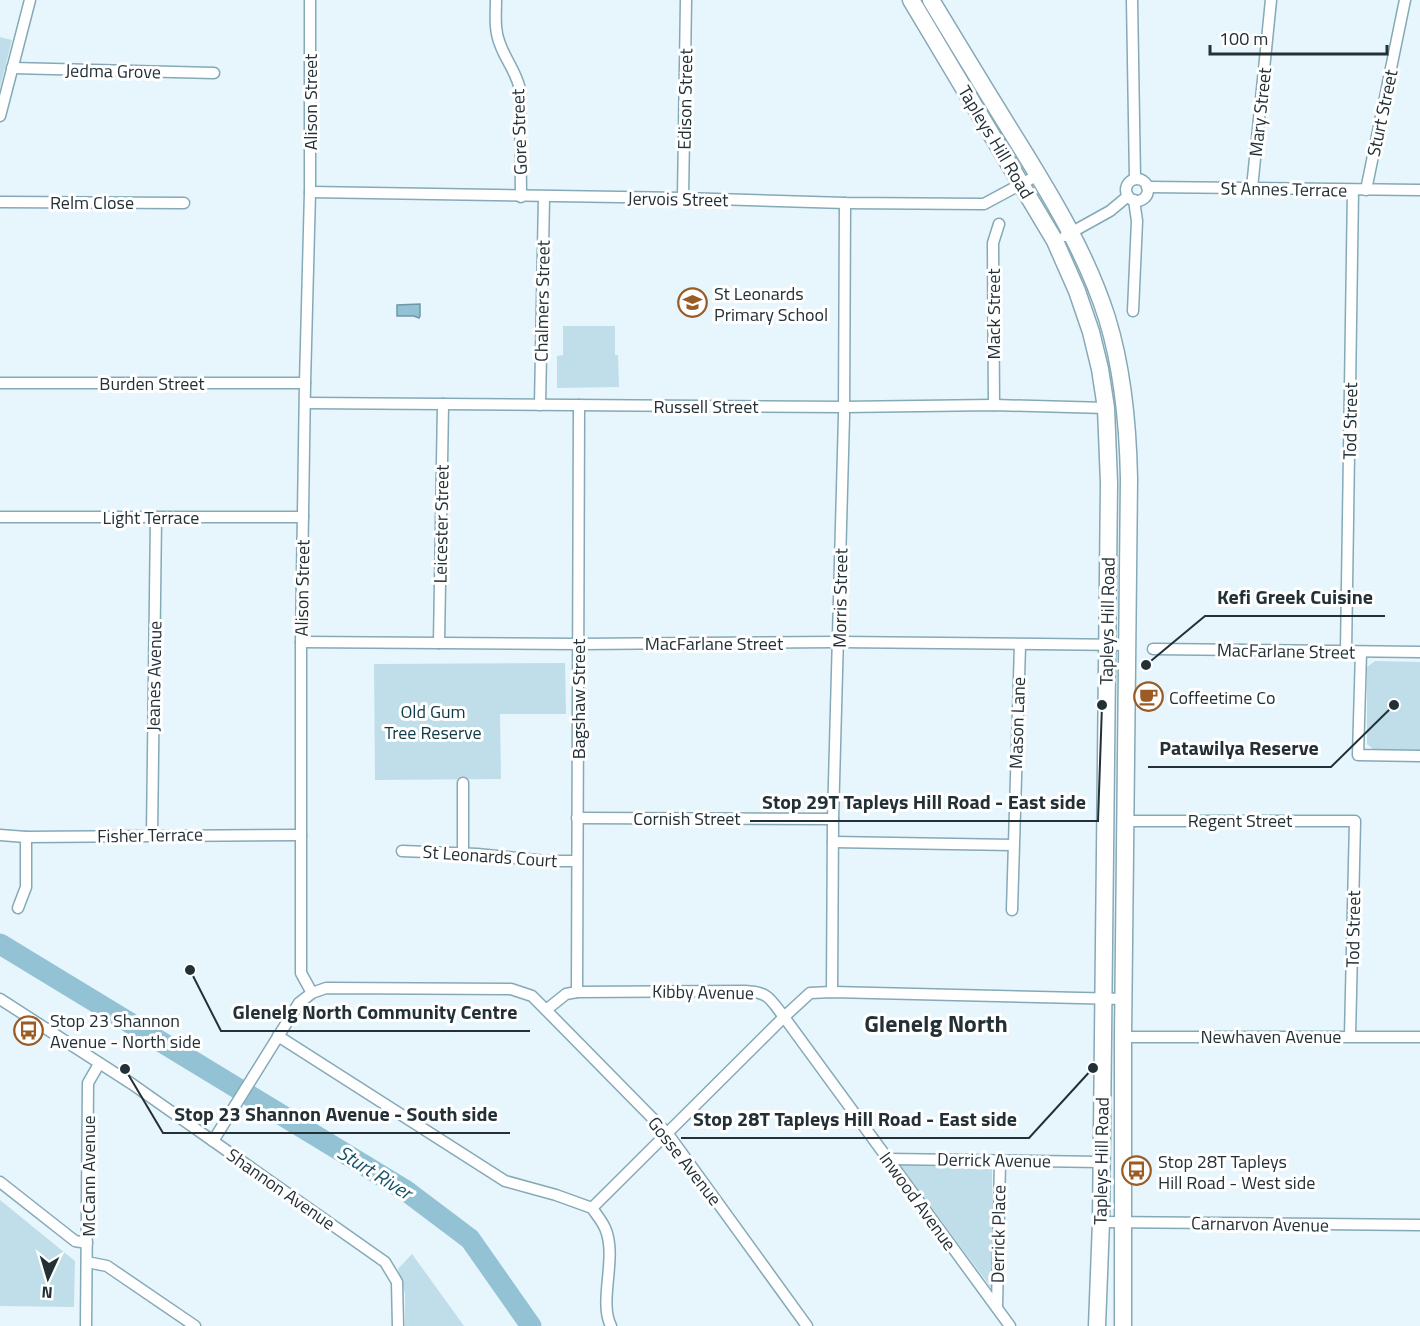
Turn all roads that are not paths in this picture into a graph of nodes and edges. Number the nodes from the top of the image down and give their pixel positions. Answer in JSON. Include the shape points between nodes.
{"nodes":[{"id":1,"x":30,"y":0,"type":"edge"},
{"id":2,"x":310,"y":0,"type":"edge"},
{"id":3,"x":496,"y":0,"type":"edge"},
{"id":4,"x":686,"y":0,"type":"edge"},
{"id":5,"x":911,"y":0,"type":"edge"},
{"id":6,"x":931,"y":0,"type":"edge"},
{"id":7,"x":1132,"y":0,"type":"edge"},
{"id":8,"x":1272,"y":0,"type":"edge"},
{"id":9,"x":1405,"y":0,"type":"edge"},
{"id":10,"x":12,"y":68,"type":"junction"},
{"id":11,"x":214,"y":73,"type":"dead end"},
{"id":12,"x":0,"y":116,"type":"edge"},
{"id":13,"x":1038,"y":175,"type":"junction"},
{"id":14,"x":1135,"y":179,"type":"junction"},
{"id":15,"x":1022,"y":185,"type":"junction"},
{"id":16,"x":1147,"y":187,"type":"junction"},
{"id":17,"x":1252,"y":188,"type":"junction"},
{"id":18,"x":1353,"y":190,"type":"junction"},
{"id":19,"x":1366,"y":190,"type":"junction"},
{"id":20,"x":1420,"y":190,"type":"edge"},
{"id":21,"x":310,"y":192,"type":"junction"},
{"id":22,"x":521,"y":196,"type":"junction"},
{"id":23,"x":544,"y":196,"type":"junction"},
{"id":24,"x":683,"y":198,"type":"junction"},
{"id":25,"x":1131,"y":198,"type":"junction"},
{"id":26,"x":0,"y":202,"type":"edge"},
{"id":27,"x":184,"y":202,"type":"dead end"},
{"id":28,"x":845,"y":203,"type":"junction"},
{"id":29,"x":999,"y":224,"type":"dead end"},
{"id":30,"x":1071,"y":232,"type":"junction"},
{"id":31,"x":1055,"y":241,"type":"junction"},
{"id":32,"x":1133,"y":311,"type":"dead end"},
{"id":33,"x":0,"y":383,"type":"edge"},
{"id":34,"x":305,"y":383,"type":"junction"},
{"id":35,"x":306,"y":403,"type":"junction"},
{"id":36,"x":443,"y":404,"type":"junction"},
{"id":37,"x":540,"y":405,"type":"junction"},
{"id":38,"x":579,"y":405,"type":"junction"},
{"id":39,"x":994,"y":405,"type":"junction"},
{"id":40,"x":844,"y":407,"type":"junction"},
{"id":41,"x":1106,"y":408,"type":"junction"},
{"id":42,"x":0,"y":517,"type":"edge"},
{"id":43,"x":156,"y":517,"type":"junction"},
{"id":44,"x":303,"y":517,"type":"junction"},
{"id":45,"x":302,"y":642,"type":"junction"},
{"id":46,"x":839,"y":642,"type":"junction"},
{"id":47,"x":439,"y":643,"type":"junction"},
{"id":48,"x":578,"y":644,"type":"junction"},
{"id":49,"x":1020,"y":645,"type":"junction"},
{"id":50,"x":1107,"y":645,"type":"junction"},
{"id":51,"x":1127,"y":645,"type":"junction"},
{"id":52,"x":1153,"y":649,"type":"dead end"},
{"id":53,"x":1346,"y":652,"type":"junction"},
{"id":54,"x":1361,"y":652,"type":"junction"},
{"id":55,"x":1420,"y":652,"type":"edge"},
{"id":56,"x":1420,"y":756,"type":"edge"},
{"id":57,"x":463,"y":783,"type":"dead end"},
{"id":58,"x":577,"y":818,"type":"junction"},
{"id":59,"x":833,"y":819,"type":"junction"},
{"id":60,"x":1125,"y":820,"type":"junction"},
{"id":61,"x":1355,"y":821,"type":"joint"},
{"id":62,"x":0,"y":835,"type":"edge"},
{"id":63,"x":152,"y":835,"type":"junction"},
{"id":64,"x":301,"y":835,"type":"junction"},
{"id":65,"x":26,"y":837,"type":"junction"},
{"id":66,"x":833,"y":842,"type":"junction"},
{"id":67,"x":1013,"y":845,"type":"junction"},
{"id":68,"x":402,"y":851,"type":"dead end"},
{"id":69,"x":463,"y":854,"type":"junction"},
{"id":70,"x":577,"y":861,"type":"junction"},
{"id":71,"x":18,"y":908,"type":"dead end"},
{"id":72,"x":1012,"y":910,"type":"dead end"},
{"id":73,"x":577,"y":992,"type":"junction"},
{"id":74,"x":832,"y":992,"type":"junction"},
{"id":75,"x":312,"y":993,"type":"junction"},
{"id":76,"x":0,"y":999,"type":"edge"},
{"id":77,"x":1103,"y":999,"type":"junction"},
{"id":78,"x":1123,"y":999,"type":"junction"},
{"id":79,"x":546,"y":1010,"type":"junction"},
{"id":80,"x":784,"y":1017,"type":"junction"},
{"id":81,"x":278,"y":1036,"type":"junction"},
{"id":82,"x":1350,"y":1036,"type":"junction"},
{"id":83,"x":1123,"y":1037,"type":"junction"},
{"id":84,"x":1420,"y":1037,"type":"edge"},
{"id":85,"x":99,"y":1064,"type":"junction"},
{"id":86,"x":668,"y":1134,"type":"junction"},
{"id":87,"x":213,"y":1141,"type":"junction"},
{"id":88,"x":888,"y":1159,"type":"junction"},
{"id":89,"x":1000,"y":1161,"type":"junction"},
{"id":90,"x":1101,"y":1162,"type":"junction"},
{"id":91,"x":0,"y":1182,"type":"edge"},
{"id":92,"x":592,"y":1208,"type":"junction"},
{"id":93,"x":1101,"y":1222,"type":"junction"},
{"id":94,"x":1125,"y":1222,"type":"junction"},
{"id":95,"x":1420,"y":1225,"type":"edge"},
{"id":96,"x":87,"y":1243,"type":"junction"},
{"id":97,"x":87,"y":1262,"type":"junction"},
{"id":98,"x":997,"y":1307,"type":"junction"},
{"id":99,"x":86,"y":1326,"type":"edge"},
{"id":100,"x":195,"y":1326,"type":"edge"},
{"id":101,"x":398,"y":1326,"type":"edge"},
{"id":102,"x":611,"y":1326,"type":"edge"},
{"id":103,"x":807,"y":1326,"type":"edge"},
{"id":104,"x":1010,"y":1326,"type":"edge"},
{"id":105,"x":1097,"y":1326,"type":"edge"},
{"id":106,"x":1123,"y":1326,"type":"edge"}],
"edges":[{"from":1,"to":10,"type":"street"},
{"from":2,"to":21,"type":"street","name":"Alison Street"},
{"from":3,"to":22,"type":"street","name":"Gore Street","via":[[500,44],[516,72],[520,89]]},
{"from":4,"to":24,"type":"street","name":"Edison Street"},
{"from":5,"to":15,"type":"main road","name":"Tapleys Hill Road"},
{"from":6,"to":13,"type":"main road","name":"Tapleys Hill Road"},
{"from":7,"to":14,"type":"street"},
{"from":8,"to":17,"type":"street","name":"Mary Street"},
{"from":9,"to":19,"type":"street","name":"Sturt Street"},
{"from":10,"to":11,"type":"street","name":"Jedma Grove"},
{"from":10,"to":12,"type":"street"},
{"from":13,"to":15,"type":"street","name":"Jervois Street"},
{"from":13,"to":30,"type":"main road","name":"Tapleys Hill Road"},
{"from":14,"to":16,"type":"street"},
{"from":14,"to":25,"type":"street","via":[[1127,185]]},
{"from":15,"to":28,"type":"street","name":"Jervois Street","via":[[984,204]]},
{"from":15,"to":31,"type":"main road","name":"Tapleys Hill Road"},
{"from":16,"to":17,"type":"street","name":"St Annes Terrace"},
{"from":16,"to":25,"type":"street","via":[[1140,200]]},
{"from":17,"to":18,"type":"street","name":"St Annes Terrace"},
{"from":18,"to":19,"type":"street","name":"St Annes Terrace"},
{"from":18,"to":53,"type":"street","name":"Tod Street"},
{"from":19,"to":20,"type":"street","name":"St Annes Terrace"},
{"from":21,"to":22,"type":"street","name":"Jervois Street"},
{"from":21,"to":34,"type":"street","name":"Alison Street"},
{"from":22,"to":23,"type":"street","name":"Jervois Street"},
{"from":23,"to":24,"type":"street","name":"Jervois Street"},
{"from":23,"to":37,"type":"street","name":"Chalmers Street"},
{"from":24,"to":28,"type":"street","name":"Jervois Street"},
{"from":25,"to":30,"type":"street"},
{"from":25,"to":32,"type":"street","via":[[1137,221]]},
{"from":26,"to":27,"type":"street","name":"Relm Close"},
{"from":28,"to":40,"type":"street","name":"Morris Street"},
{"from":29,"to":39,"type":"street","name":"Mack Street","via":[[993,243]]},
{"from":30,"to":31,"type":"street"},
{"from":30,"to":51,"type":"main road","name":"Tapleys Hill Road","via":[[1107,318],[1125,409],[1129,479]]},
{"from":31,"to":41,"type":"main road","name":"Tapleys Hill Road","via":[[1091,332]]},
{"from":33,"to":34,"type":"street","name":"Burden Street"},
{"from":34,"to":35,"type":"street","name":"Alison Street"},
{"from":35,"to":36,"type":"street","name":"Russell Street"},
{"from":35,"to":44,"type":"street","name":"Alison Street"},
{"from":36,"to":37,"type":"street","name":"Russell Street"},
{"from":36,"to":47,"type":"street","name":"Leicester Street"},
{"from":37,"to":38,"type":"street","name":"Russell Street"},
{"from":38,"to":40,"type":"street","name":"Russell Street"},
{"from":38,"to":48,"type":"street","name":"Bagshaw Street"},
{"from":39,"to":40,"type":"street","name":"Russell Street"},
{"from":39,"to":41,"type":"street","name":"Russell Street"},
{"from":40,"to":46,"type":"street","name":"Morris Street"},
{"from":41,"to":50,"type":"main road","name":"Tapleys Hill Road","via":[[1110,483]]},
{"from":42,"to":43,"type":"street","name":"Light Terrace"},
{"from":43,"to":44,"type":"street","name":"Light Terrace"},
{"from":43,"to":63,"type":"street","name":"Jeanes Avenue"},
{"from":44,"to":45,"type":"street","name":"Alison Street"},
{"from":45,"to":47,"type":"street","name":"MacFarlane Street"},
{"from":45,"to":64,"type":"street","name":"Alison Street"},
{"from":46,"to":48,"type":"street","name":"MacFarlane Street"},
{"from":46,"to":49,"type":"street","name":"MacFarlane Street"},
{"from":46,"to":59,"type":"street","name":"Morris Street"},
{"from":47,"to":48,"type":"street","name":"MacFarlane Street"},
{"from":48,"to":58,"type":"street","name":"Bagshaw Street"},
{"from":49,"to":50,"type":"street","name":"MacFarlane Street"},
{"from":49,"to":67,"type":"street","name":"Mason Lane"},
{"from":50,"to":51,"type":"street","name":"MacFarlane Street"},
{"from":50,"to":77,"type":"main road","name":"Tapleys Hill Road"},
{"from":51,"to":60,"type":"main road","name":"Tapleys Hill Road"},
{"from":52,"to":53,"type":"street","name":"MacFarlane Street"},
{"from":53,"to":54,"type":"street","name":"MacFarlane Street"},
{"from":54,"to":55,"type":"street","name":"MacFarlane Street"},
{"from":54,"to":56,"type":"street","via":[[1358,755]]},
{"from":57,"to":69,"type":"street"},
{"from":58,"to":59,"type":"street","name":"Cornish Street"},
{"from":58,"to":70,"type":"street","name":"Bagshaw Street"},
{"from":59,"to":66,"type":"street","name":"Morris Street"},
{"from":60,"to":61,"type":"street","name":"Regent Street"},
{"from":60,"to":78,"type":"main road","name":"Tapleys Hill Road"},
{"from":61,"to":82,"type":"street","name":"Tod Street"},
{"from":62,"to":65,"type":"street","name":"Fisher Terrace"},
{"from":63,"to":64,"type":"street","name":"Fisher Terrace"},
{"from":63,"to":65,"type":"street","name":"Fisher Terrace"},
{"from":64,"to":75,"type":"street","name":"Alison Street","via":[[301,974]]},
{"from":65,"to":71,"type":"street","via":[[26,887]]},
{"from":66,"to":67,"type":"street"},
{"from":66,"to":74,"type":"street","name":"Morris Street"},
{"from":67,"to":72,"type":"street","name":"Mason Lane"},
{"from":68,"to":69,"type":"street","name":"St Leonards Court"},
{"from":69,"to":70,"type":"street","name":"St Leonards Court"},
{"from":70,"to":73,"type":"street","name":"Bagshaw Street"},
{"from":73,"to":79,"type":"street","name":"Kibby Avenue","via":[[566,994]]},
{"from":73,"to":80,"type":"street","name":"Kibby Avenue","via":[[762,992]]},
{"from":74,"to":77,"type":"street"},
{"from":74,"to":80,"type":"street","via":[[810,993]]},
{"from":75,"to":79,"type":"street","via":[[326,988],[511,989],[532,996]]},
{"from":75,"to":81,"type":"street","via":[[299,1003]]},
{"from":76,"to":85,"type":"street","name":"Shannon Avenue"},
{"from":77,"to":78,"type":"street"},
{"from":77,"to":90,"type":"main road","name":"Tapleys Hill Road"},
{"from":78,"to":83,"type":"main road","name":"Tapleys Hill Road"},
{"from":79,"to":86,"type":"street","name":"Gosse Avenue"},
{"from":80,"to":86,"type":"street"},
{"from":80,"to":88,"type":"street","name":"Inwood Avenue"},
{"from":81,"to":87,"type":"street"},
{"from":81,"to":92,"type":"street","via":[[505,1181]]},
{"from":82,"to":83,"type":"street","name":"Newhaven Avenue"},
{"from":82,"to":84,"type":"street","name":"Newhaven Avenue"},
{"from":83,"to":94,"type":"main road","name":"Tapleys Hill Road"},
{"from":85,"to":87,"type":"street","name":"Shannon Avenue"},
{"from":85,"to":96,"type":"street","name":"McCann Avenue","via":[[88,1083]]},
{"from":86,"to":92,"type":"street"},
{"from":86,"to":103,"type":"street","name":"Gosse Avenue"},
{"from":87,"to":101,"type":"street","name":"Shannon Avenue","via":[[385,1262],[397,1282]]},
{"from":88,"to":89,"type":"street","name":"Derrick Avenue"},
{"from":88,"to":98,"type":"street","name":"Inwood Avenue"},
{"from":89,"to":90,"type":"street","name":"Derrick Avenue"},
{"from":89,"to":98,"type":"street","name":"Derrick Place"},
{"from":90,"to":93,"type":"main road","name":"Tapleys Hill Road"},
{"from":91,"to":96,"type":"street","via":[[75,1241]]},
{"from":92,"to":102,"type":"street","via":[[606,1228],[610,1255],[607,1309]]},
{"from":93,"to":94,"type":"street","name":"Carnarvon Avenue"},
{"from":93,"to":105,"type":"main road","name":"Tapleys Hill Road"},
{"from":94,"to":95,"type":"street","name":"Carnarvon Avenue"},
{"from":94,"to":106,"type":"main road","name":"Tapleys Hill Road"},
{"from":96,"to":97,"type":"street","name":"McCann Avenue"},
{"from":97,"to":99,"type":"street","name":"McCann Avenue"},
{"from":97,"to":100,"type":"street","via":[[107,1266]]},
{"from":98,"to":104,"type":"street","name":"Inwood Avenue"}]}
